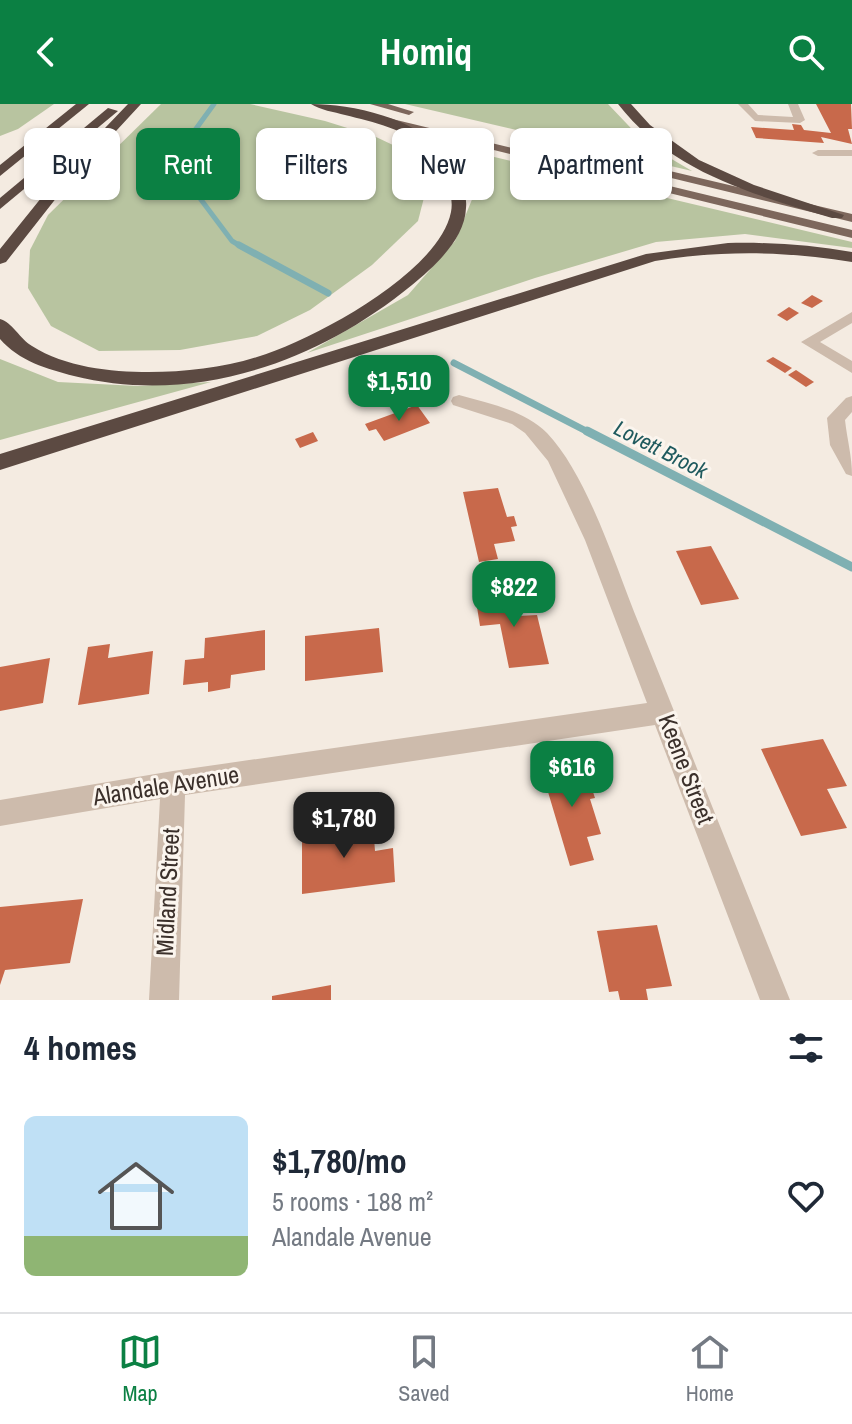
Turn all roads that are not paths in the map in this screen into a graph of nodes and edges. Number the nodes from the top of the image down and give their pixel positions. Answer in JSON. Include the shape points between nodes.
{"nodes":[{"id":1,"x":75,"y":104,"type":"edge"},
{"id":2,"x":83,"y":104,"type":"edge"},
{"id":3,"x":120,"y":104,"type":"edge"},
{"id":4,"x":135,"y":104,"type":"edge"},
{"id":5,"x":318,"y":104,"type":"edge"},
{"id":6,"x":375,"y":104,"type":"edge"},
{"id":7,"x":624,"y":104,"type":"edge"},
{"id":8,"x":743,"y":104,"type":"edge"},
{"id":9,"x":793,"y":104,"type":"edge"},
{"id":10,"x":418,"y":114,"type":"dead end"},
{"id":11,"x":10,"y":144,"type":"dead end"},
{"id":12,"x":818,"y":153,"type":"dead end"},
{"id":13,"x":852,"y":153,"type":"edge"},
{"id":14,"x":0,"y":172,"type":"edge"},
{"id":15,"x":672,"y":175,"type":"edge"},
{"id":16,"x":0,"y":205,"type":"edge"},
{"id":17,"x":837,"y":215,"type":"junction"},
{"id":18,"x":852,"y":218,"type":"edge"},
{"id":19,"x":852,"y":234,"type":"edge"},
{"id":20,"x":852,"y":257,"type":"edge"},
{"id":21,"x":0,"y":259,"type":"edge"},
{"id":22,"x":852,"y":317,"type":"edge"},
{"id":23,"x":0,"y":325,"type":"edge"},
{"id":24,"x":852,"y":368,"type":"edge"},
{"id":25,"x":459,"y":401,"type":"dead end"},
{"id":26,"x":852,"y":402,"type":"edge"},
{"id":27,"x":0,"y":462,"type":"edge"},
{"id":28,"x":852,"y":469,"type":"edge"},
{"id":29,"x":664,"y":712,"type":"junction"},
{"id":30,"x":173,"y":784,"type":"junction"},
{"id":31,"x":0,"y":813,"type":"edge"},
{"id":32,"x":164,"y":1000,"type":"edge"},
{"id":33,"x":775,"y":1000,"type":"edge"}],
"edges":[{"from":1,"to":11,"type":"highway"},
{"from":2,"to":14,"type":"highway"},
{"from":3,"to":16,"type":"highway"},
{"from":4,"to":21,"type":"highway","via":[[63,180]]},
{"from":5,"to":19,"type":"main road"},
{"from":5,"to":23,"type":"highway","via":[[396,126],[428,143],[458,192],[459,213],[447,237],[386,299],[291,353],[174,377],[84,373],[47,362],[8,340]]},
{"from":6,"to":10,"type":"main road"},
{"from":7,"to":17,"type":"highway","via":[[666,147],[699,168]]},
{"from":8,"to":9,"type":"street","via":[[755,118],[800,120]]},
{"from":12,"to":13,"type":"street"},
{"from":15,"to":17,"type":"main road"},
{"from":17,"to":18,"type":"main road"},
{"from":20,"to":27,"type":"highway","via":[[800,247],[734,245],[652,257]]},
{"from":22,"to":24,"type":"street","via":[[809,342]]},
{"from":25,"to":29,"type":"street","name":"Keene Street","via":[[518,420],[534,431],[563,470]]},
{"from":26,"to":28,"type":"street","via":[[836,418],[839,445]]},
{"from":29,"to":30,"type":"street","name":"Alandale Avenue"},
{"from":29,"to":33,"type":"street","name":"Keene Street"},
{"from":30,"to":31,"type":"street","name":"Alandale Avenue"},
{"from":30,"to":32,"type":"street","name":"Midland Street"}]}
